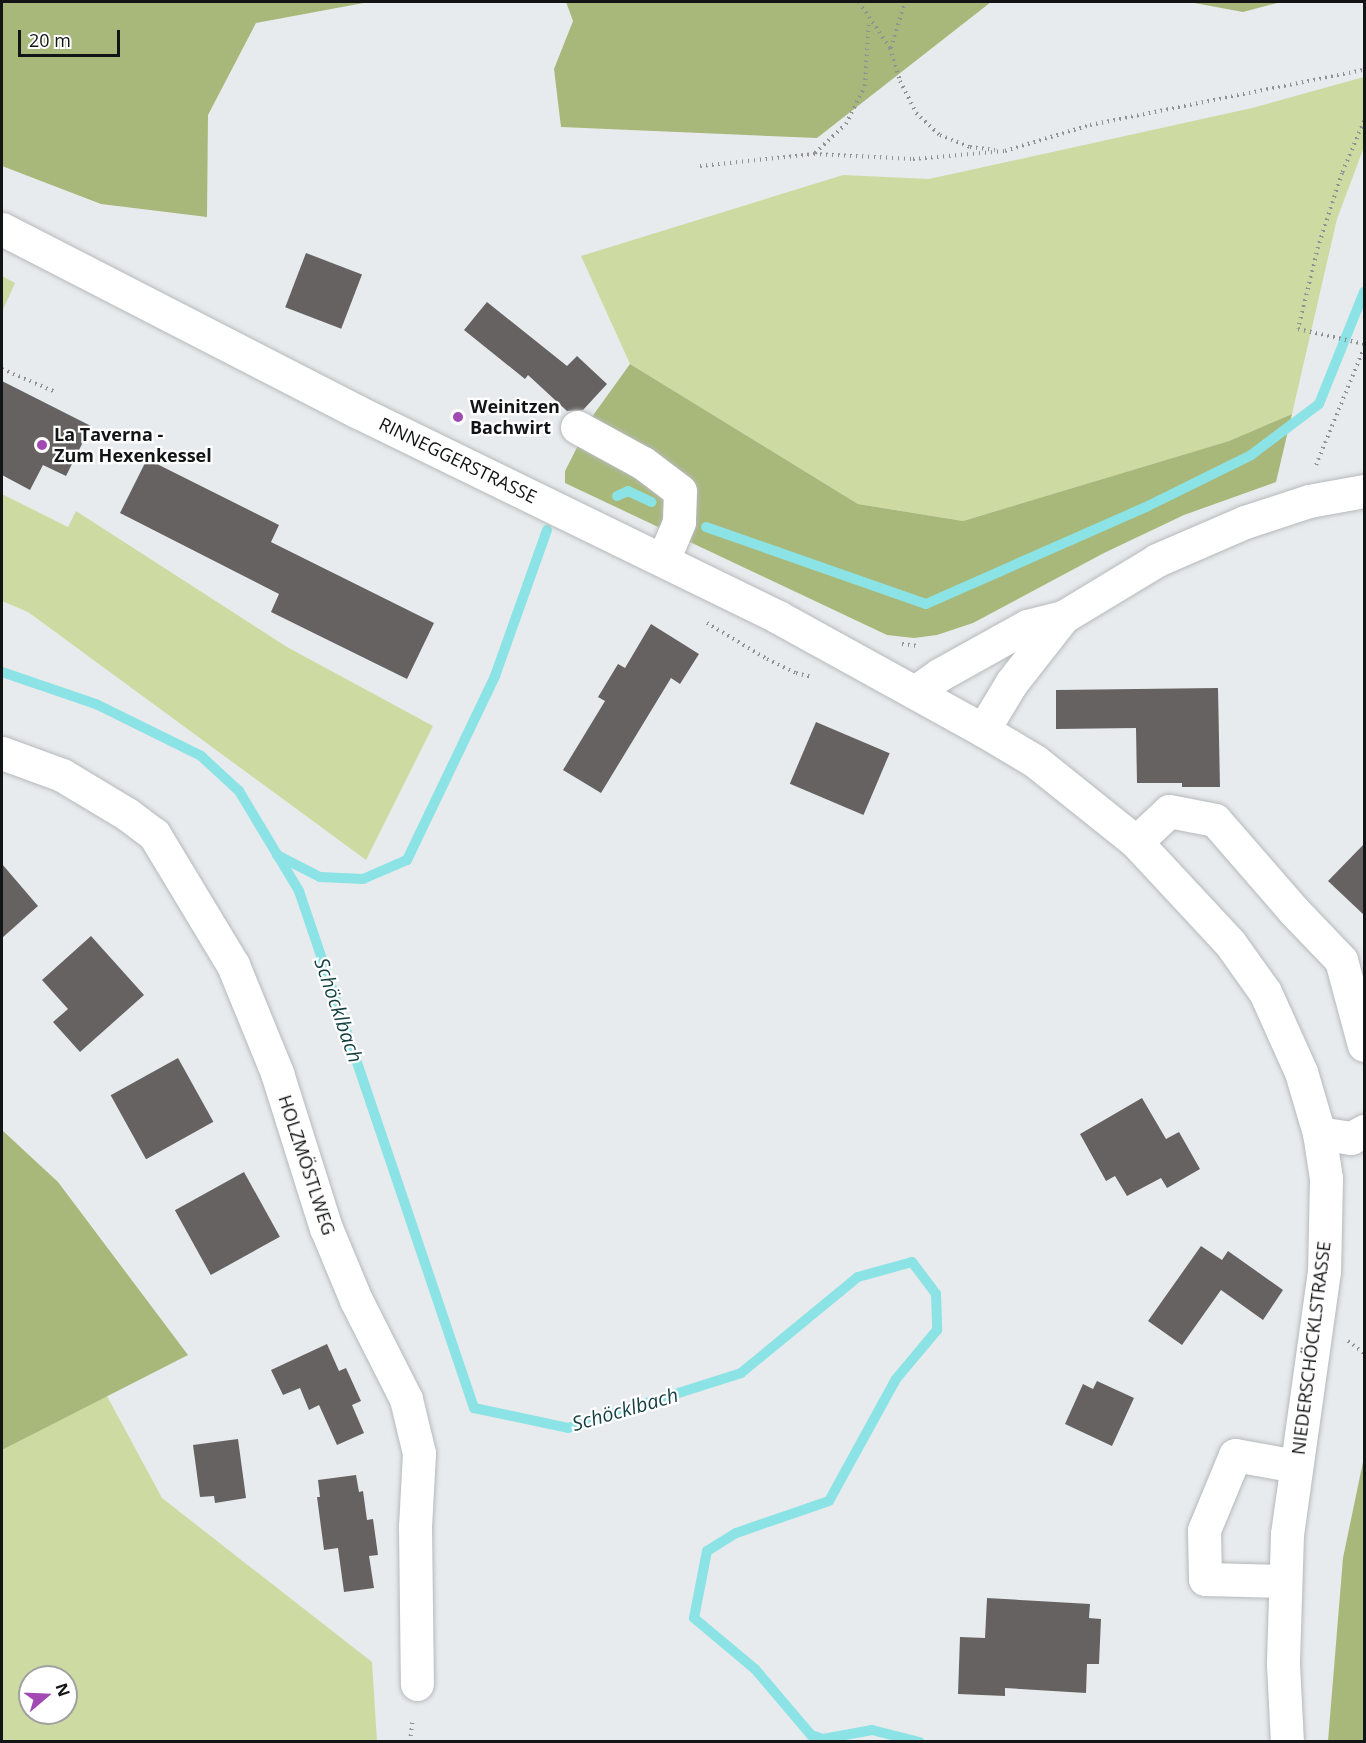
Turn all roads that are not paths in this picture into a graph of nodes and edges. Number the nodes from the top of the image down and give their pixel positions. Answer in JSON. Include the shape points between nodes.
{"nodes":[{"id":1,"x":2,"y":229,"type":"edge"},
{"id":2,"x":577,"y":427,"type":"dead end"},
{"id":3,"x":1365,"y":491,"type":"edge"},
{"id":4,"x":663,"y":560,"type":"junction"},
{"id":5,"x":1063,"y":617,"type":"junction"},
{"id":6,"x":915,"y":692,"type":"junction"},
{"id":7,"x":983,"y":730,"type":"junction"},
{"id":8,"x":2,"y":753,"type":"edge"},
{"id":9,"x":1136,"y":842,"type":"junction"},
{"id":10,"x":1365,"y":1045,"type":"edge"},
{"id":11,"x":1365,"y":1131,"type":"edge"},
{"id":12,"x":1319,"y":1133,"type":"junction"},
{"id":13,"x":1296,"y":1466,"type":"junction"},
{"id":14,"x":1284,"y":1581,"type":"junction"},
{"id":15,"x":417,"y":1684,"type":"dead end"},
{"id":16,"x":1287,"y":1742,"type":"edge"}],
"edges":[{"from":1,"to":4,"type":"main road","name":"RINNEGGERSTRASSE","via":[[357,411]]},
{"from":2,"to":4,"type":"main road","via":[[643,463],[680,491],[679,522]]},
{"from":3,"to":5,"type":"main road","via":[[1309,501],[1245,522],[1157,560]]},
{"from":4,"to":6,"type":"main road","name":"RINNEGGERSTRASSE"},
{"from":5,"to":6,"type":"main road","via":[[1027,626]]},
{"from":5,"to":7,"type":"main road","via":[[1012,682]]},
{"from":6,"to":7,"type":"main road","name":"RINNEGGERSTRASSE"},
{"from":7,"to":9,"type":"main road","name":"NIEDERSCHÖCKLSTRASSE","via":[[1035,761]]},
{"from":8,"to":15,"type":"main road","name":"HOLZMÖSTLWEG","via":[[62,775],[154,834],[233,964],[277,1073],[326,1228],[356,1300],[406,1399],[419,1453]]},
{"from":9,"to":10,"type":"main road","via":[[1169,811],[1215,820],[1341,960]]},
{"from":9,"to":12,"type":"main road","name":"NIEDERSCHÖCKLSTRASSE","via":[[1230,943],[1265,992],[1301,1072]]},
{"from":11,"to":12,"type":"main road","via":[[1351,1138]]},
{"from":12,"to":13,"type":"main road","name":"NIEDERSCHÖCKLSTRASSE","via":[[1326,1178],[1324,1271]]},
{"from":13,"to":14,"type":"main road","name":"NIEDERSCHÖCKLSTRASSE"},
{"from":13,"to":14,"type":"main road","via":[[1235,1455],[1204,1530],[1206,1578]]},
{"from":14,"to":16,"type":"main road","name":"NIEDERSCHÖCKLSTRASSE"}]}
